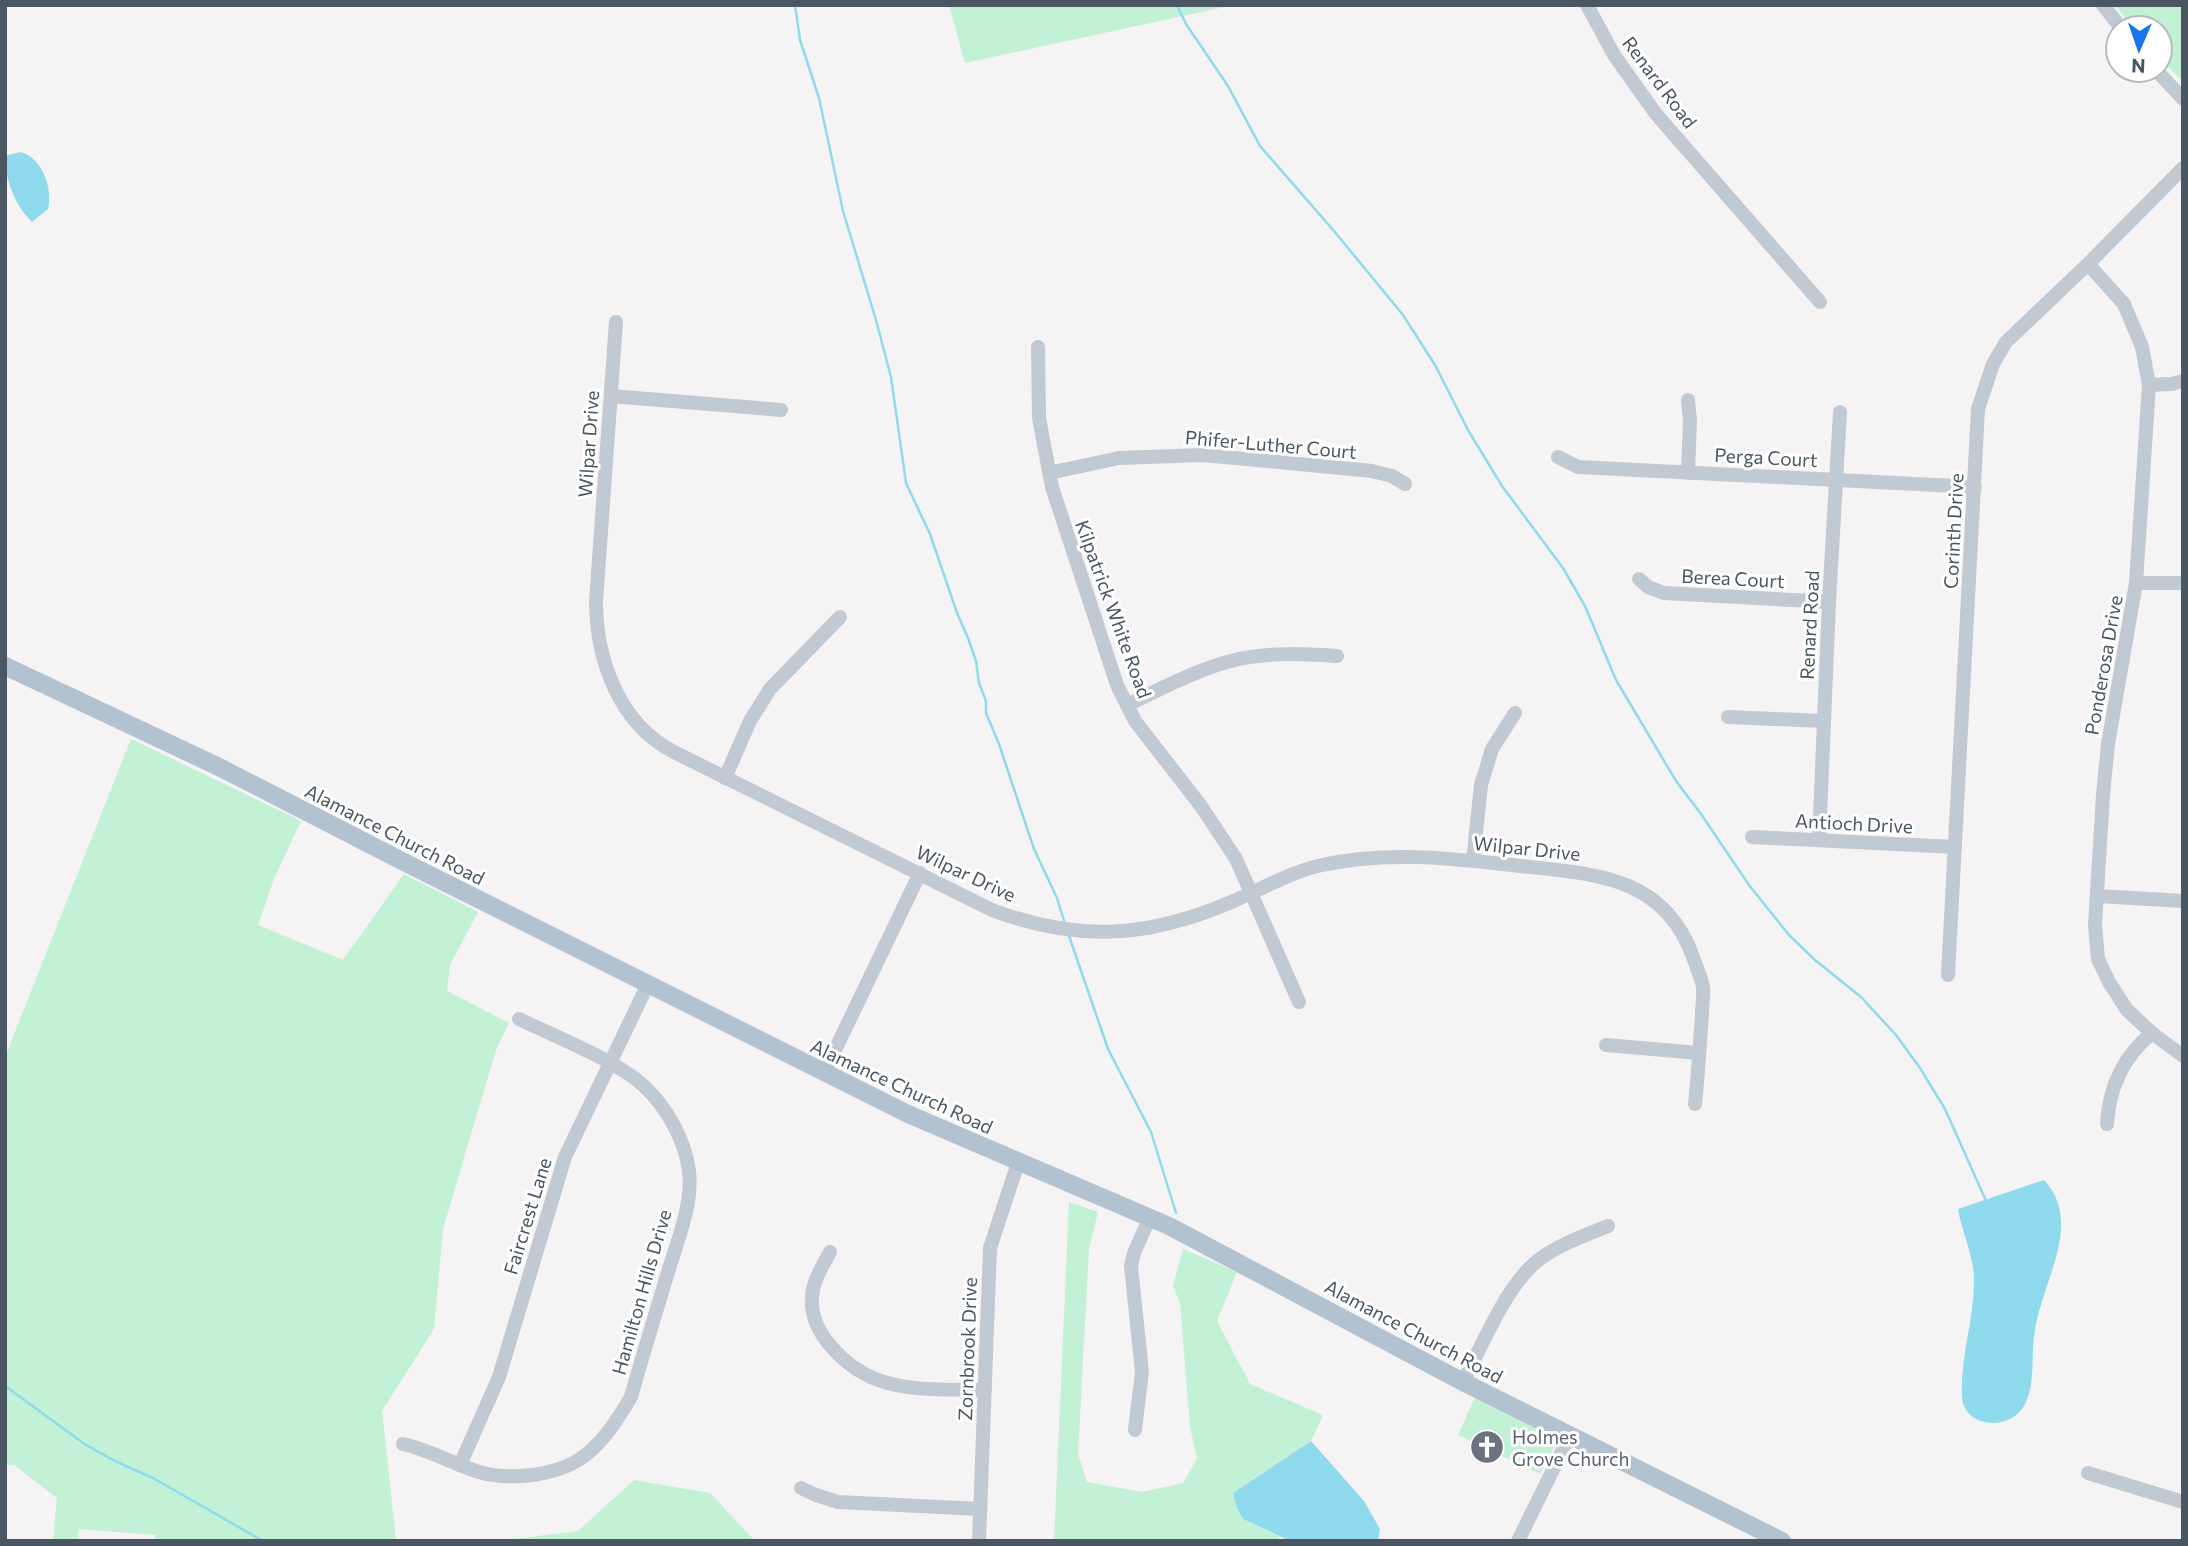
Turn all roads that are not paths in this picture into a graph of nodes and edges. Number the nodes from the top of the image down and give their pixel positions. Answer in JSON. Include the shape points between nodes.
{"nodes":[{"id":1,"x":1587,"y":5,"type":"edge"},
{"id":2,"x":2169,"y":84,"type":"edge"},
{"id":3,"x":2183,"y":99,"type":"edge"},
{"id":4,"x":2183,"y":168,"type":"edge"},
{"id":5,"x":2088,"y":264,"type":"junction"},
{"id":6,"x":1820,"y":302,"type":"dead end"},
{"id":7,"x":616,"y":322,"type":"dead end"},
{"id":8,"x":1038,"y":347,"type":"dead end"},
{"id":9,"x":2183,"y":381,"type":"edge"},
{"id":10,"x":2149,"y":385,"type":"junction"},
{"id":11,"x":611,"y":396,"type":"junction"},
{"id":12,"x":1688,"y":400,"type":"dead end"},
{"id":13,"x":781,"y":410,"type":"dead end"},
{"id":14,"x":1840,"y":412,"type":"dead end"},
{"id":15,"x":1558,"y":457,"type":"dead end"},
{"id":16,"x":1049,"y":473,"type":"junction"},
{"id":17,"x":1688,"y":473,"type":"junction"},
{"id":18,"x":1837,"y":480,"type":"junction"},
{"id":19,"x":1405,"y":484,"type":"dead end"},
{"id":20,"x":1975,"y":487,"type":"junction"},
{"id":21,"x":1639,"y":579,"type":"dead end"},
{"id":22,"x":2136,"y":583,"type":"junction"},
{"id":23,"x":2183,"y":583,"type":"edge"},
{"id":24,"x":1829,"y":602,"type":"junction"},
{"id":25,"x":840,"y":617,"type":"dead end"},
{"id":26,"x":1337,"y":656,"type":"dead end"},
{"id":27,"x":5,"y":666,"type":"edge"},
{"id":28,"x":1127,"y":705,"type":"junction"},
{"id":29,"x":1515,"y":713,"type":"dead end"},
{"id":30,"x":1728,"y":717,"type":"dead end"},
{"id":31,"x":1824,"y":721,"type":"junction"},
{"id":32,"x":725,"y":778,"type":"junction"},
{"id":33,"x":1752,"y":837,"type":"dead end"},
{"id":34,"x":1819,"y":840,"type":"junction"},
{"id":35,"x":1955,"y":847,"type":"junction"},
{"id":36,"x":1473,"y":861,"type":"junction"},
{"id":37,"x":920,"y":873,"type":"junction"},
{"id":38,"x":1251,"y":892,"type":"junction"},
{"id":39,"x":2098,"y":896,"type":"junction"},
{"id":40,"x":2183,"y":901,"type":"edge"},
{"id":41,"x":1948,"y":975,"type":"dead end"},
{"id":42,"x":648,"y":984,"type":"junction"},
{"id":43,"x":1299,"y":1002,"type":"dead end"},
{"id":44,"x":519,"y":1019,"type":"dead end"},
{"id":45,"x":2152,"y":1033,"type":"junction"},
{"id":46,"x":1606,"y":1045,"type":"dead end"},
{"id":47,"x":1699,"y":1053,"type":"junction"},
{"id":48,"x":2183,"y":1056,"type":"edge"},
{"id":49,"x":610,"y":1064,"type":"junction"},
{"id":50,"x":824,"y":1073,"type":"junction"},
{"id":51,"x":1695,"y":1104,"type":"dead end"},
{"id":52,"x":2107,"y":1124,"type":"dead end"},
{"id":53,"x":1018,"y":1163,"type":"junction"},
{"id":54,"x":1150,"y":1217,"type":"junction"},
{"id":55,"x":1608,"y":1226,"type":"dead end"},
{"id":56,"x":830,"y":1252,"type":"dead end"},
{"id":57,"x":1463,"y":1382,"type":"junction"},
{"id":58,"x":985,"y":1390,"type":"junction"},
{"id":59,"x":1135,"y":1430,"type":"dead end"},
{"id":60,"x":1570,"y":1435,"type":"junction"},
{"id":61,"x":403,"y":1444,"type":"dead end"},
{"id":62,"x":460,"y":1465,"type":"junction"},
{"id":63,"x":2088,"y":1473,"type":"dead end"},
{"id":64,"x":801,"y":1488,"type":"dead end"},
{"id":65,"x":2183,"y":1502,"type":"edge"},
{"id":66,"x":980,"y":1509,"type":"junction"},
{"id":67,"x":979,"y":1541,"type":"edge"},
{"id":68,"x":1518,"y":1541,"type":"edge"},
{"id":69,"x":1782,"y":1541,"type":"edge"}],
"edges":[{"from":1,"to":6,"type":"street","name":"Renard Road","via":[[1614,55],[1656,114]]},
{"from":2,"to":3,"type":"street"},
{"from":4,"to":5,"type":"street","name":"Corinth Drive"},
{"from":5,"to":10,"type":"street","name":"Ponderosa Drive","via":[[2124,304],[2142,347]]},
{"from":5,"to":20,"type":"street","name":"Corinth Drive","via":[[2006,342],[1993,364],[1978,409]]},
{"from":7,"to":11,"type":"street","name":"Wilpar Drive"},
{"from":8,"to":16,"type":"street","name":"Kilpatrick White Road","via":[[1039,418]]},
{"from":9,"to":10,"type":"street"},
{"from":10,"to":22,"type":"street","name":"Ponderosa Drive"},
{"from":11,"to":13,"type":"street"},
{"from":11,"to":32,"type":"street","name":"Wilpar Drive","via":[[596,601],[602,658],[620,699],[644,730],[669,750]]},
{"from":12,"to":17,"type":"street"},
{"from":14,"to":18,"type":"street","name":"Renard Road"},
{"from":15,"to":17,"type":"street","name":"Perga Court","via":[[1578,467]]},
{"from":16,"to":19,"type":"street","name":"Phifer-Luther Court","via":[[1119,458],[1203,454],[1372,471]]},
{"from":16,"to":28,"type":"street","name":"Kilpatrick White Road"},
{"from":17,"to":18,"type":"street","name":"Perga Court"},
{"from":18,"to":20,"type":"street","name":"Perga Court"},
{"from":18,"to":24,"type":"street","name":"Renard Road"},
{"from":20,"to":35,"type":"street","name":"Corinth Drive"},
{"from":21,"to":24,"type":"street","name":"Berea Court","via":[[1664,593]]},
{"from":22,"to":23,"type":"street"},
{"from":22,"to":39,"type":"street","name":"Ponderosa Drive","via":[[2108,744]]},
{"from":24,"to":31,"type":"street","name":"Renard Road"},
{"from":25,"to":32,"type":"street","via":[[770,689]]},
{"from":26,"to":28,"type":"street","via":[[1239,659],[1194,673]]},
{"from":27,"to":42,"type":"main road","name":"Alamance Church Road","via":[[217,766]]},
{"from":28,"to":38,"type":"street","name":"Kilpatrick White Road","via":[[1220,832]]},
{"from":29,"to":36,"type":"street","via":[[1492,749],[1481,785]]},
{"from":30,"to":31,"type":"street"},
{"from":31,"to":34,"type":"street","name":"Renard Road"},
{"from":32,"to":37,"type":"street","name":"Wilpar Drive"},
{"from":33,"to":34,"type":"street","name":"Antioch Drive"},
{"from":34,"to":35,"type":"street","name":"Antioch Drive"},
{"from":35,"to":41,"type":"street","name":"Corinth Drive"},
{"from":36,"to":38,"type":"street","name":"Wilpar Drive","via":[[1389,856],[1354,859],[1318,866]]},
{"from":36,"to":47,"type":"street","name":"Wilpar Drive","via":[[1596,875],[1632,886],[1663,908],[1686,939],[1703,987]]},
{"from":37,"to":38,"type":"street","name":"Wilpar Drive","via":[[1010,917],[1086,932],[1162,926]]},
{"from":37,"to":50,"type":"street"},
{"from":38,"to":43,"type":"street","name":"Kilpatrick White Road"},
{"from":39,"to":40,"type":"street"},
{"from":39,"to":45,"type":"street","name":"Ponderosa Drive","via":[[2098,959],[2127,1010]]},
{"from":42,"to":49,"type":"street","name":"Faircrest Lane"},
{"from":42,"to":50,"type":"main road","name":"Alamance Church Road"},
{"from":44,"to":49,"type":"street","name":"Hamilton Hills Drive"},
{"from":45,"to":48,"type":"street","name":"Ponderosa Drive"},
{"from":45,"to":52,"type":"street","via":[[2137,1045],[2121,1069]]},
{"from":46,"to":47,"type":"street"},
{"from":47,"to":51,"type":"street","name":"Wilpar Drive"},
{"from":49,"to":62,"type":"street","name":"Faircrest Lane","via":[[565,1157],[499,1377]]},
{"from":49,"to":62,"type":"street","name":"Hamilton Hills Drive","via":[[645,1086],[663,1108],[676,1130],[689,1171],[683,1219],[631,1397],[587,1454],[563,1467],[528,1476],[505,1476]]},
{"from":50,"to":53,"type":"main road","name":"Alamance Church Road"},
{"from":53,"to":54,"type":"main road","name":"Alamance Church Road"},
{"from":53,"to":58,"type":"street","name":"Zornbrook Drive","via":[[990,1248]]},
{"from":54,"to":57,"type":"main road","name":"Alamance Church Road"},
{"from":54,"to":59,"type":"street","via":[[1131,1266],[1142,1372]]},
{"from":55,"to":57,"type":"street","via":[[1563,1245],[1521,1275]]},
{"from":56,"to":58,"type":"street","via":[[816,1277],[812,1298],[815,1319],[826,1341],[843,1358],[881,1381]]},
{"from":57,"to":60,"type":"main road","name":"Alamance Church Road"},
{"from":58,"to":66,"type":"street","name":"Zornbrook Drive"},
{"from":60,"to":68,"type":"street"},
{"from":60,"to":69,"type":"main road","name":"Alamance Church Road"},
{"from":61,"to":62,"type":"street","name":"Hamilton Hills Drive"},
{"from":63,"to":65,"type":"street"},
{"from":64,"to":66,"type":"street","via":[[838,1502]]},
{"from":66,"to":67,"type":"street","name":"Zornbrook Drive"}]}
